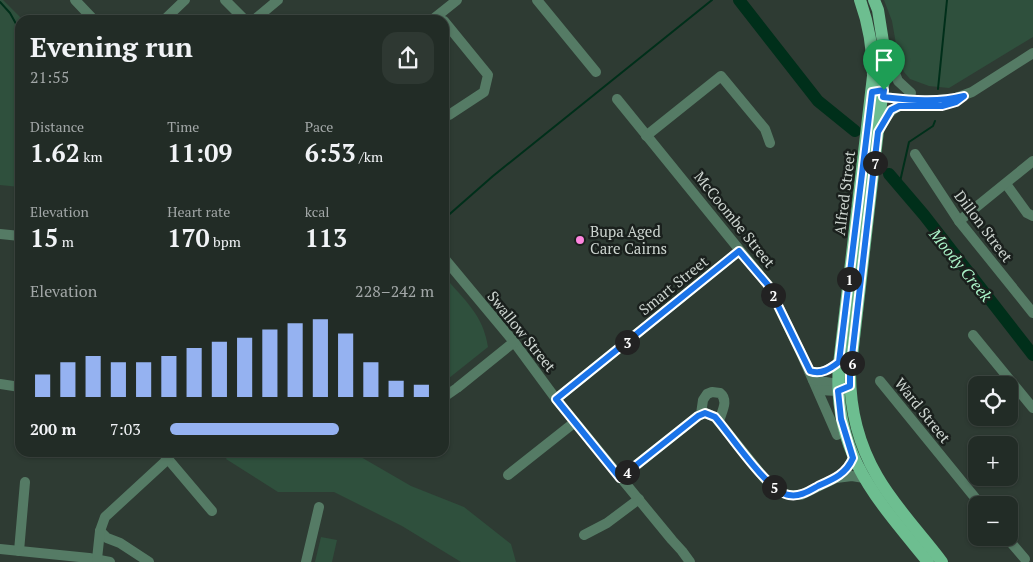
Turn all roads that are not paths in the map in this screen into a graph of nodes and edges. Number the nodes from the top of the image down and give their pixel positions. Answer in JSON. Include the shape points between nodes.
{"nodes":[{"id":1,"x":75,"y":0,"type":"edge"},
{"id":2,"x":185,"y":0,"type":"edge"},
{"id":3,"x":225,"y":0,"type":"edge"},
{"id":4,"x":278,"y":0,"type":"edge"},
{"id":5,"x":457,"y":0,"type":"edge"},
{"id":6,"x":537,"y":0,"type":"edge"},
{"id":7,"x":860,"y":0,"type":"edge"},
{"id":8,"x":874,"y":0,"type":"edge"},
{"id":9,"x":89,"y":15,"type":"edge"},
{"id":10,"x":169,"y":15,"type":"edge"},
{"id":11,"x":240,"y":15,"type":"edge"},
{"id":12,"x":260,"y":15,"type":"edge"},
{"id":13,"x":443,"y":15,"type":"edge"},
{"id":14,"x":449,"y":30,"type":"edge"},
{"id":15,"x":886,"y":50,"type":"junction"},
{"id":16,"x":1033,"y":53,"type":"edge"},
{"id":17,"x":596,"y":72,"type":"dead end"},
{"id":18,"x":983,"y":84,"type":"junction"},
{"id":19,"x":880,"y":93,"type":"junction"},
{"id":20,"x":911,"y":93,"type":"junction"},
{"id":21,"x":964,"y":96,"type":"junction"},
{"id":22,"x":617,"y":99,"type":"dead end"},
{"id":23,"x":449,"y":115,"type":"dead end"},
{"id":24,"x":878,"y":132,"type":"junction"},
{"id":25,"x":646,"y":136,"type":"junction"},
{"id":26,"x":770,"y":143,"type":"dead end"},
{"id":27,"x":915,"y":154,"type":"dead end"},
{"id":28,"x":1033,"y":161,"type":"edge"},
{"id":29,"x":1006,"y":184,"type":"junction"},
{"id":30,"x":1033,"y":216,"type":"edge"},
{"id":31,"x":959,"y":221,"type":"junction"},
{"id":32,"x":0,"y":234,"type":"edge"},
{"id":33,"x":15,"y":236,"type":"edge"},
{"id":34,"x":739,"y":251,"type":"junction"},
{"id":35,"x":449,"y":264,"type":"edge"},
{"id":36,"x":1033,"y":313,"type":"edge"},
{"id":37,"x":973,"y":335,"type":"dead end"},
{"id":38,"x":514,"y":342,"type":"junction"},
{"id":39,"x":839,"y":362,"type":"junction"},
{"id":40,"x":811,"y":375,"type":"junction"},
{"id":41,"x":880,"y":382,"type":"dead end"},
{"id":42,"x":0,"y":384,"type":"edge"},
{"id":43,"x":15,"y":386,"type":"edge"},
{"id":44,"x":842,"y":387,"type":"junction"},
{"id":45,"x":818,"y":390,"type":"junction"},
{"id":46,"x":449,"y":393,"type":"edge"},
{"id":47,"x":556,"y":399,"type":"junction"},
{"id":48,"x":1033,"y":408,"type":"edge"},
{"id":49,"x":701,"y":414,"type":"junction"},
{"id":50,"x":718,"y":421,"type":"junction"},
{"id":51,"x":575,"y":422,"type":"junction"},
{"id":52,"x":837,"y":435,"type":"dead end"},
{"id":53,"x":164,"y":457,"type":"edge"},
{"id":54,"x":166,"y":457,"type":"edge"},
{"id":55,"x":853,"y":458,"type":"junction"},
{"id":56,"x":508,"y":475,"type":"dead end"},
{"id":57,"x":620,"y":478,"type":"junction"},
{"id":58,"x":836,"y":478,"type":"junction"},
{"id":59,"x":864,"y":478,"type":"junction"},
{"id":60,"x":25,"y":482,"type":"dead end"},
{"id":61,"x":973,"y":496,"type":"edge"},
{"id":62,"x":639,"y":500,"type":"junction"},
{"id":63,"x":319,"y":507,"type":"dead end"},
{"id":64,"x":212,"y":511,"type":"dead end"},
{"id":65,"x":100,"y":531,"type":"junction"},
{"id":66,"x":584,"y":535,"type":"dead end"},
{"id":67,"x":672,"y":540,"type":"junction"},
{"id":68,"x":1014,"y":546,"type":"edge"},
{"id":69,"x":0,"y":549,"type":"edge"},
{"id":70,"x":19,"y":551,"type":"junction"},
{"id":71,"x":97,"y":559,"type":"junction"},
{"id":72,"x":1025,"y":559,"type":"edge"},
{"id":73,"x":110,"y":562,"type":"edge"},
{"id":74,"x":149,"y":562,"type":"edge"},
{"id":75,"x":306,"y":562,"type":"edge"},
{"id":76,"x":680,"y":562,"type":"edge"},
{"id":77,"x":690,"y":562,"type":"edge"},
{"id":78,"x":928,"y":562,"type":"edge"},
{"id":79,"x":942,"y":562,"type":"edge"}],
"edges":[{"from":1,"to":9,"type":"street"},
{"from":2,"to":10,"type":"street"},
{"from":3,"to":11,"type":"street"},
{"from":4,"to":12,"type":"street"},
{"from":5,"to":13,"type":"street"},
{"from":6,"to":17,"type":"street"},
{"from":7,"to":19,"type":"main road","name":"Alfred Street","via":[[869,29]]},
{"from":8,"to":15,"type":"main road","name":"Alfred Street"},
{"from":14,"to":23,"type":"street","via":[[488,75],[484,92]]},
{"from":15,"to":19,"type":"main road","name":"Alfred Street"},
{"from":15,"to":20,"type":"street","via":[[898,81]]},
{"from":16,"to":18,"type":"street"},
{"from":18,"to":20,"type":"street","via":[[941,95]]},
{"from":18,"to":21,"type":"street"},
{"from":19,"to":20,"type":"street"},
{"from":19,"to":21,"type":"street","via":[[935,101]]},
{"from":19,"to":24,"type":"main road","name":"Alfred Street"},
{"from":19,"to":39,"type":"main road","name":"Alfred Street"},
{"from":21,"to":24,"type":"street","via":[[942,106],[899,106],[891,110]]},
{"from":22,"to":25,"type":"street","name":"McCoombe Street"},
{"from":24,"to":44,"type":"main road","name":"Alfred Street","via":[[850,373]]},
{"from":25,"to":26,"type":"street","via":[[721,76],[765,129]]},
{"from":25,"to":34,"type":"street","name":"McCoombe Street"},
{"from":27,"to":31,"type":"street","name":"Dillon Street"},
{"from":28,"to":29,"type":"street"},
{"from":29,"to":30,"type":"street","via":[[1027,213]]},
{"from":29,"to":31,"type":"street"},
{"from":31,"to":36,"type":"street","name":"Dillon Street"},
{"from":32,"to":33,"type":"street"},
{"from":34,"to":40,"type":"street","name":"McCoombe Street","via":[[771,290]]},
{"from":34,"to":47,"type":"street","name":"Smart Street"},
{"from":35,"to":38,"type":"street","name":"Swallow Street"},
{"from":37,"to":48,"type":"street"},
{"from":38,"to":46,"type":"street"},
{"from":38,"to":47,"type":"street","name":"Swallow Street"},
{"from":39,"to":40,"type":"street"},
{"from":39,"to":44,"type":"main road","name":"Alfred Street"},
{"from":40,"to":44,"type":"street"},
{"from":40,"to":45,"type":"street","name":"McCoombe Street"},
{"from":41,"to":61,"type":"street","name":"Ward Street"},
{"from":42,"to":43,"type":"street"},
{"from":44,"to":45,"type":"street"},
{"from":44,"to":55,"type":"main road","via":[[841,419]]},
{"from":44,"to":79,"type":"main road","via":[[877,476]]},
{"from":45,"to":52,"type":"street","name":"McCoombe Street"},
{"from":47,"to":51,"type":"street","name":"Swallow Street"},
{"from":49,"to":50,"type":"street","via":[[710,414]]},
{"from":49,"to":50,"type":"street","via":[[707,394],[720,393],[725,402]]},
{"from":49,"to":57,"type":"street"},
{"from":50,"to":58,"type":"street","via":[[766,479],[781,492],[801,495]]},
{"from":51,"to":56,"type":"street"},
{"from":51,"to":57,"type":"street","name":"Swallow Street"},
{"from":53,"to":65,"type":"street","via":[[110,511]]},
{"from":54,"to":64,"type":"street"},
{"from":55,"to":58,"type":"street","via":[[846,471]]},
{"from":55,"to":59,"type":"main road"},
{"from":57,"to":62,"type":"street","name":"Swallow Street"},
{"from":58,"to":59,"type":"street"},
{"from":59,"to":78,"type":"main road"},
{"from":60,"to":70,"type":"street"},
{"from":62,"to":66,"type":"street","via":[[608,524]]},
{"from":62,"to":67,"type":"street","name":"Swallow Street"},
{"from":63,"to":75,"type":"street"},
{"from":65,"to":71,"type":"street"},
{"from":65,"to":74,"type":"street"},
{"from":67,"to":76,"type":"street","name":"Swallow Street"},
{"from":67,"to":77,"type":"street","name":"Swallow Street"},
{"from":68,"to":72,"type":"street"},
{"from":69,"to":70,"type":"street"},
{"from":70,"to":71,"type":"street"},
{"from":71,"to":73,"type":"street"}]}
